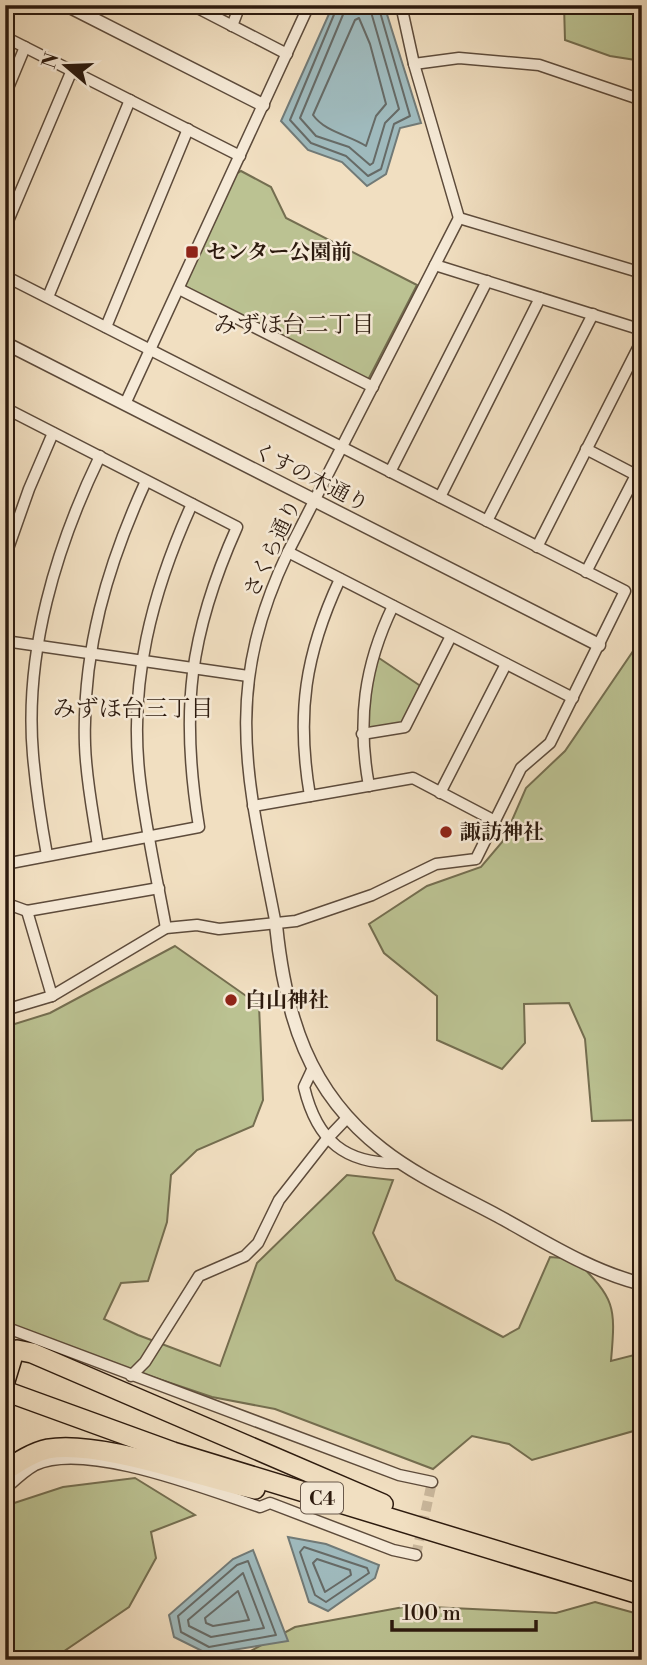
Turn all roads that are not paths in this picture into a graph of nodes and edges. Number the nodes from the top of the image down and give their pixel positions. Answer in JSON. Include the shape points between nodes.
{"nodes":[{"id":1,"x":66,"y":5,"type":"edge"},
{"id":2,"x":192,"y":5,"type":"edge"},
{"id":3,"x":240,"y":5,"type":"edge"},
{"id":4,"x":309,"y":5,"type":"edge"},
{"id":5,"x":401,"y":5,"type":"edge"},
{"id":6,"x":232,"y":26,"type":"junction"},
{"id":7,"x":5,"y":37,"type":"edge"},
{"id":8,"x":26,"y":47,"type":"junction"},
{"id":9,"x":287,"y":54,"type":"junction"},
{"id":10,"x":414,"y":64,"type":"junction"},
{"id":11,"x":72,"y":70,"type":"junction"},
{"id":12,"x":5,"y":95,"type":"edge"},
{"id":13,"x":130,"y":100,"type":"junction"},
{"id":14,"x":642,"y":100,"type":"edge"},
{"id":15,"x":263,"y":105,"type":"junction"},
{"id":16,"x":188,"y":129,"type":"junction"},
{"id":17,"x":240,"y":156,"type":"junction"},
{"id":18,"x":459,"y":218,"type":"junction"},
{"id":19,"x":5,"y":228,"type":"edge"},
{"id":20,"x":435,"y":265,"type":"junction"},
{"id":21,"x":642,"y":273,"type":"edge"},
{"id":22,"x":5,"y":276,"type":"edge"},
{"id":23,"x":487,"y":281,"type":"junction"},
{"id":24,"x":179,"y":289,"type":"junction"},
{"id":25,"x":48,"y":297,"type":"junction"},
{"id":26,"x":540,"y":298,"type":"junction"},
{"id":27,"x":593,"y":314,"type":"junction"},
{"id":28,"x":106,"y":327,"type":"junction"},
{"id":29,"x":642,"y":330,"type":"edge"},
{"id":30,"x":642,"y":340,"type":"edge"},
{"id":31,"x":5,"y":343,"type":"edge"},
{"id":32,"x":152,"y":350,"type":"junction"},
{"id":33,"x":373,"y":387,"type":"junction"},
{"id":34,"x":125,"y":404,"type":"junction"},
{"id":35,"x":6,"y":411,"type":"edge"},
{"id":36,"x":53,"y":433,"type":"junction"},
{"id":37,"x":342,"y":447,"type":"junction"},
{"id":38,"x":586,"y":449,"type":"junction"},
{"id":39,"x":100,"y":456,"type":"junction"},
{"id":40,"x":390,"y":472,"type":"junction"},
{"id":41,"x":146,"y":481,"type":"junction"},
{"id":42,"x":440,"y":497,"type":"junction"},
{"id":43,"x":315,"y":501,"type":"junction"},
{"id":44,"x":192,"y":505,"type":"junction"},
{"id":45,"x":487,"y":521,"type":"junction"},
{"id":46,"x":537,"y":547,"type":"junction"},
{"id":47,"x":288,"y":552,"type":"junction"},
{"id":48,"x":5,"y":557,"type":"edge"},
{"id":49,"x":586,"y":572,"type":"junction"},
{"id":50,"x":340,"y":579,"type":"junction"},
{"id":51,"x":393,"y":606,"type":"junction"},
{"id":52,"x":451,"y":636,"type":"junction"},
{"id":53,"x":5,"y":641,"type":"edge"},
{"id":54,"x":38,"y":645,"type":"junction"},
{"id":55,"x":599,"y":645,"type":"junction"},
{"id":56,"x":90,"y":653,"type":"junction"},
{"id":57,"x":141,"y":660,"type":"junction"},
{"id":58,"x":506,"y":664,"type":"junction"},
{"id":59,"x":192,"y":667,"type":"junction"},
{"id":60,"x":248,"y":676,"type":"junction"},
{"id":61,"x":573,"y":698,"type":"junction"},
{"id":62,"x":362,"y":734,"type":"junction"},
{"id":63,"x":369,"y":786,"type":"junction"},
{"id":64,"x":440,"y":793,"type":"junction"},
{"id":65,"x":310,"y":796,"type":"junction"},
{"id":66,"x":253,"y":806,"type":"junction"},
{"id":67,"x":495,"y":821,"type":"junction"},
{"id":68,"x":149,"y":837,"type":"junction"},
{"id":69,"x":98,"y":846,"type":"junction"},
{"id":70,"x":47,"y":855,"type":"junction"},
{"id":71,"x":5,"y":864,"type":"edge"},
{"id":72,"x":159,"y":888,"type":"junction"},
{"id":73,"x":5,"y":903,"type":"edge"},
{"id":74,"x":27,"y":912,"type":"junction"},
{"id":75,"x":276,"y":925,"type":"junction"},
{"id":76,"x":166,"y":928,"type":"junction"},
{"id":77,"x":52,"y":996,"type":"junction"},
{"id":78,"x":5,"y":1010,"type":"edge"},
{"id":79,"x":312,"y":1070,"type":"junction"},
{"id":80,"x":347,"y":1118,"type":"junction"},
{"id":81,"x":326,"y":1140,"type":"junction"},
{"id":82,"x":402,"y":1163,"type":"junction"},
{"id":83,"x":642,"y":1284,"type":"edge"},
{"id":84,"x":5,"y":1327,"type":"edge"},
{"id":85,"x":7,"y":1360,"type":"edge"},
{"id":86,"x":131,"y":1376,"type":"junction"},
{"id":87,"x":5,"y":1391,"type":"edge"},
{"id":88,"x":5,"y":1398,"type":"edge"},
{"id":89,"x":5,"y":1471,"type":"edge"},
{"id":90,"x":432,"y":1482,"type":"dead end"},
{"id":91,"x":5,"y":1489,"type":"edge"},
{"id":92,"x":324,"y":1504,"type":"junction"},
{"id":93,"x":416,"y":1555,"type":"dead end"},
{"id":94,"x":585,"y":1576,"type":"junction"},
{"id":95,"x":642,"y":1596,"type":"edge"}],
"edges":[{"from":1,"to":15,"type":"street"},
{"from":2,"to":6,"type":"street"},
{"from":3,"to":6,"type":"street"},
{"from":4,"to":9,"type":"street"},
{"from":5,"to":10,"type":"street"},
{"from":6,"to":9,"type":"street"},
{"from":7,"to":8,"type":"street"},
{"from":8,"to":11,"type":"street"},
{"from":8,"to":12,"type":"street"},
{"from":9,"to":15,"type":"street"},
{"from":10,"to":14,"type":"street","via":[[459,58],[539,65]]},
{"from":10,"to":18,"type":"street"},
{"from":11,"to":13,"type":"street"},
{"from":11,"to":19,"type":"street"},
{"from":13,"to":16,"type":"street"},
{"from":13,"to":25,"type":"street"},
{"from":15,"to":17,"type":"street"},
{"from":16,"to":17,"type":"street"},
{"from":16,"to":28,"type":"street"},
{"from":17,"to":24,"type":"street"},
{"from":18,"to":20,"type":"street","name":"さくら通り"},
{"from":18,"to":21,"type":"street"},
{"from":20,"to":23,"type":"street"},
{"from":20,"to":33,"type":"street","name":"さくら通り"},
{"from":22,"to":25,"type":"street"},
{"from":23,"to":26,"type":"street"},
{"from":23,"to":40,"type":"street"},
{"from":24,"to":32,"type":"street"},
{"from":24,"to":33,"type":"street"},
{"from":25,"to":28,"type":"street"},
{"from":26,"to":27,"type":"street"},
{"from":26,"to":42,"type":"street"},
{"from":27,"to":29,"type":"street"},
{"from":27,"to":45,"type":"street"},
{"from":28,"to":32,"type":"street"},
{"from":30,"to":38,"type":"street"},
{"from":31,"to":34,"type":"street","name":"くすの木通り"},
{"from":32,"to":34,"type":"street"},
{"from":32,"to":37,"type":"street"},
{"from":33,"to":37,"type":"street","name":"さくら通り"},
{"from":34,"to":43,"type":"street","name":"くすの木通り"},
{"from":35,"to":36,"type":"street"},
{"from":36,"to":39,"type":"street"},
{"from":36,"to":48,"type":"street"},
{"from":37,"to":40,"type":"street"},
{"from":37,"to":43,"type":"street","name":"さくら通り"},
{"from":38,"to":46,"type":"street"},
{"from":38,"to":49,"type":"street","via":[[636,475]]},
{"from":39,"to":41,"type":"street"},
{"from":39,"to":54,"type":"street","via":[[70,525]]},
{"from":40,"to":42,"type":"street"},
{"from":41,"to":44,"type":"street"},
{"from":41,"to":56,"type":"street","via":[[111,565]]},
{"from":42,"to":45,"type":"street"},
{"from":43,"to":47,"type":"street","name":"さくら通り"},
{"from":43,"to":55,"type":"street","name":"くすの木通り"},
{"from":44,"to":57,"type":"street","via":[[166,561]]},
{"from":44,"to":59,"type":"street","via":[[237,527],[214,578]]},
{"from":45,"to":46,"type":"street"},
{"from":46,"to":49,"type":"street"},
{"from":47,"to":50,"type":"street"},
{"from":47,"to":60,"type":"street","name":"さくら通り","via":[[270,592]]},
{"from":49,"to":55,"type":"street","via":[[625,591]]},
{"from":50,"to":51,"type":"street"},
{"from":50,"to":65,"type":"street","via":[[319,629],[306,679],[302,726]]},
{"from":51,"to":52,"type":"street"},
{"from":51,"to":62,"type":"street","via":[[366,678]]},
{"from":52,"to":58,"type":"street"},
{"from":52,"to":62,"type":"street","via":[[405,727]]},
{"from":53,"to":54,"type":"street"},
{"from":54,"to":56,"type":"street"},
{"from":54,"to":70,"type":"street","via":[[33,754]]},
{"from":55,"to":61,"type":"street"},
{"from":56,"to":57,"type":"street"},
{"from":56,"to":69,"type":"street","via":[[85,746]]},
{"from":57,"to":59,"type":"street"},
{"from":57,"to":68,"type":"street","via":[[136,729]]},
{"from":58,"to":61,"type":"street"},
{"from":58,"to":64,"type":"street"},
{"from":59,"to":60,"type":"street"},
{"from":59,"to":68,"type":"street","via":[[190,772],[199,827]]},
{"from":60,"to":66,"type":"street","name":"さくら通り","via":[[245,743]]},
{"from":61,"to":67,"type":"street","via":[[550,743],[522,768]]},
{"from":62,"to":63,"type":"street"},
{"from":63,"to":64,"type":"street","via":[[413,778]]},
{"from":63,"to":65,"type":"street"},
{"from":64,"to":67,"type":"street"},
{"from":65,"to":66,"type":"street"},
{"from":66,"to":75,"type":"street","name":"さくら通り"},
{"from":67,"to":75,"type":"street","via":[[476,859],[436,864],[372,895]]},
{"from":68,"to":69,"type":"street"},
{"from":68,"to":72,"type":"street"},
{"from":69,"to":70,"type":"street"},
{"from":70,"to":71,"type":"street"},
{"from":72,"to":74,"type":"street"},
{"from":72,"to":76,"type":"street"},
{"from":73,"to":74,"type":"street"},
{"from":74,"to":77,"type":"street"},
{"from":75,"to":76,"type":"street"},
{"from":75,"to":79,"type":"street","via":[[294,1025]]},
{"from":76,"to":77,"type":"street"},
{"from":77,"to":78,"type":"street"},
{"from":79,"to":80,"type":"street"},
{"from":79,"to":81,"type":"street","via":[[304,1087]]},
{"from":80,"to":81,"type":"street"},
{"from":80,"to":82,"type":"street"},
{"from":81,"to":82,"type":"street","via":[[339,1150],[377,1164]]},
{"from":81,"to":86,"type":"street","via":[[279,1200],[258,1243],[245,1256],[199,1276],[145,1362]]},
{"from":82,"to":83,"type":"street","via":[[586,1264]]},
{"from":84,"to":86,"type":"street"},
{"from":85,"to":94,"type":"highway","via":[[32,1353],[368,1499]]},
{"from":86,"to":90,"type":"street","via":[[399,1475]]},
{"from":87,"to":94,"type":"highway","number":"C4","via":[[173,1452]]},
{"from":88,"to":92,"type":"highway","number":"C4","via":[[93,1431]]},
{"from":89,"to":92,"type":"highway","via":[[47,1450],[84,1448]]},
{"from":91,"to":93,"type":"street","via":[[35,1465],[60,1459],[95,1460],[260,1507],[270,1503]]},
{"from":92,"to":95,"type":"highway","number":"C4"},
{"from":94,"to":95,"type":"highway","number":"C4"}]}
